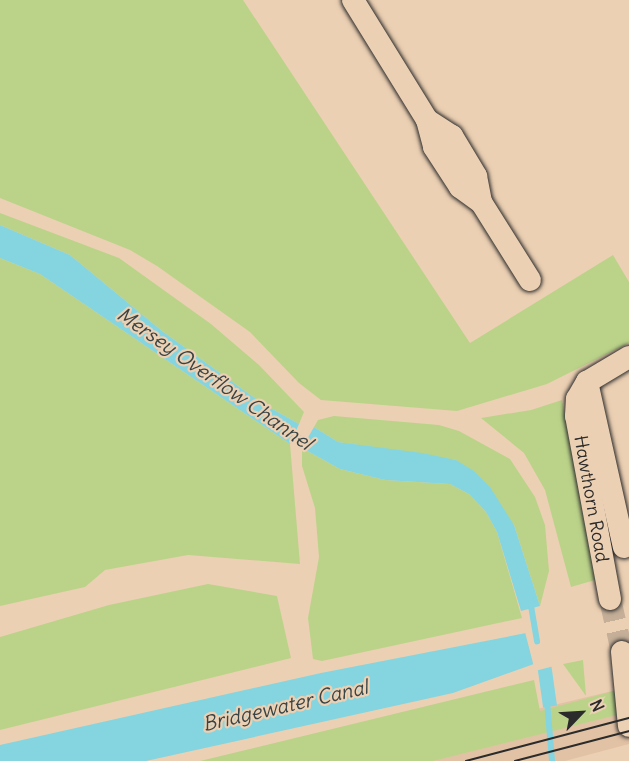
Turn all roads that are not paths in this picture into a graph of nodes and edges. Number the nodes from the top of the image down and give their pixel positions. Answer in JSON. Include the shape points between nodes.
{"nodes":[{"id":1,"x":353,"y":0,"type":"edge"},
{"id":2,"x":530,"y":280,"type":"dead end"},
{"id":3,"x":629,"y":357,"type":"edge"},
{"id":4,"x":582,"y":390,"type":"junction"},
{"id":5,"x":624,"y":547,"type":"dead end"},
{"id":6,"x":610,"y":599,"type":"tunnel mouth"},
{"id":7,"x":622,"y":652,"type":"tunnel mouth"},
{"id":8,"x":629,"y":726,"type":"edge"}],
"edges":[{"from":1,"to":2,"type":"street","via":[[427,120],[434,147],[460,187],[481,202]]},
{"from":3,"to":4,"type":"street"},
{"from":4,"to":5,"type":"street","name":"Hawthorn Road"},
{"from":4,"to":6,"type":"street","name":"Hawthorn Road","via":[[578,428]]},
{"from":7,"to":8,"type":"street"}]}
